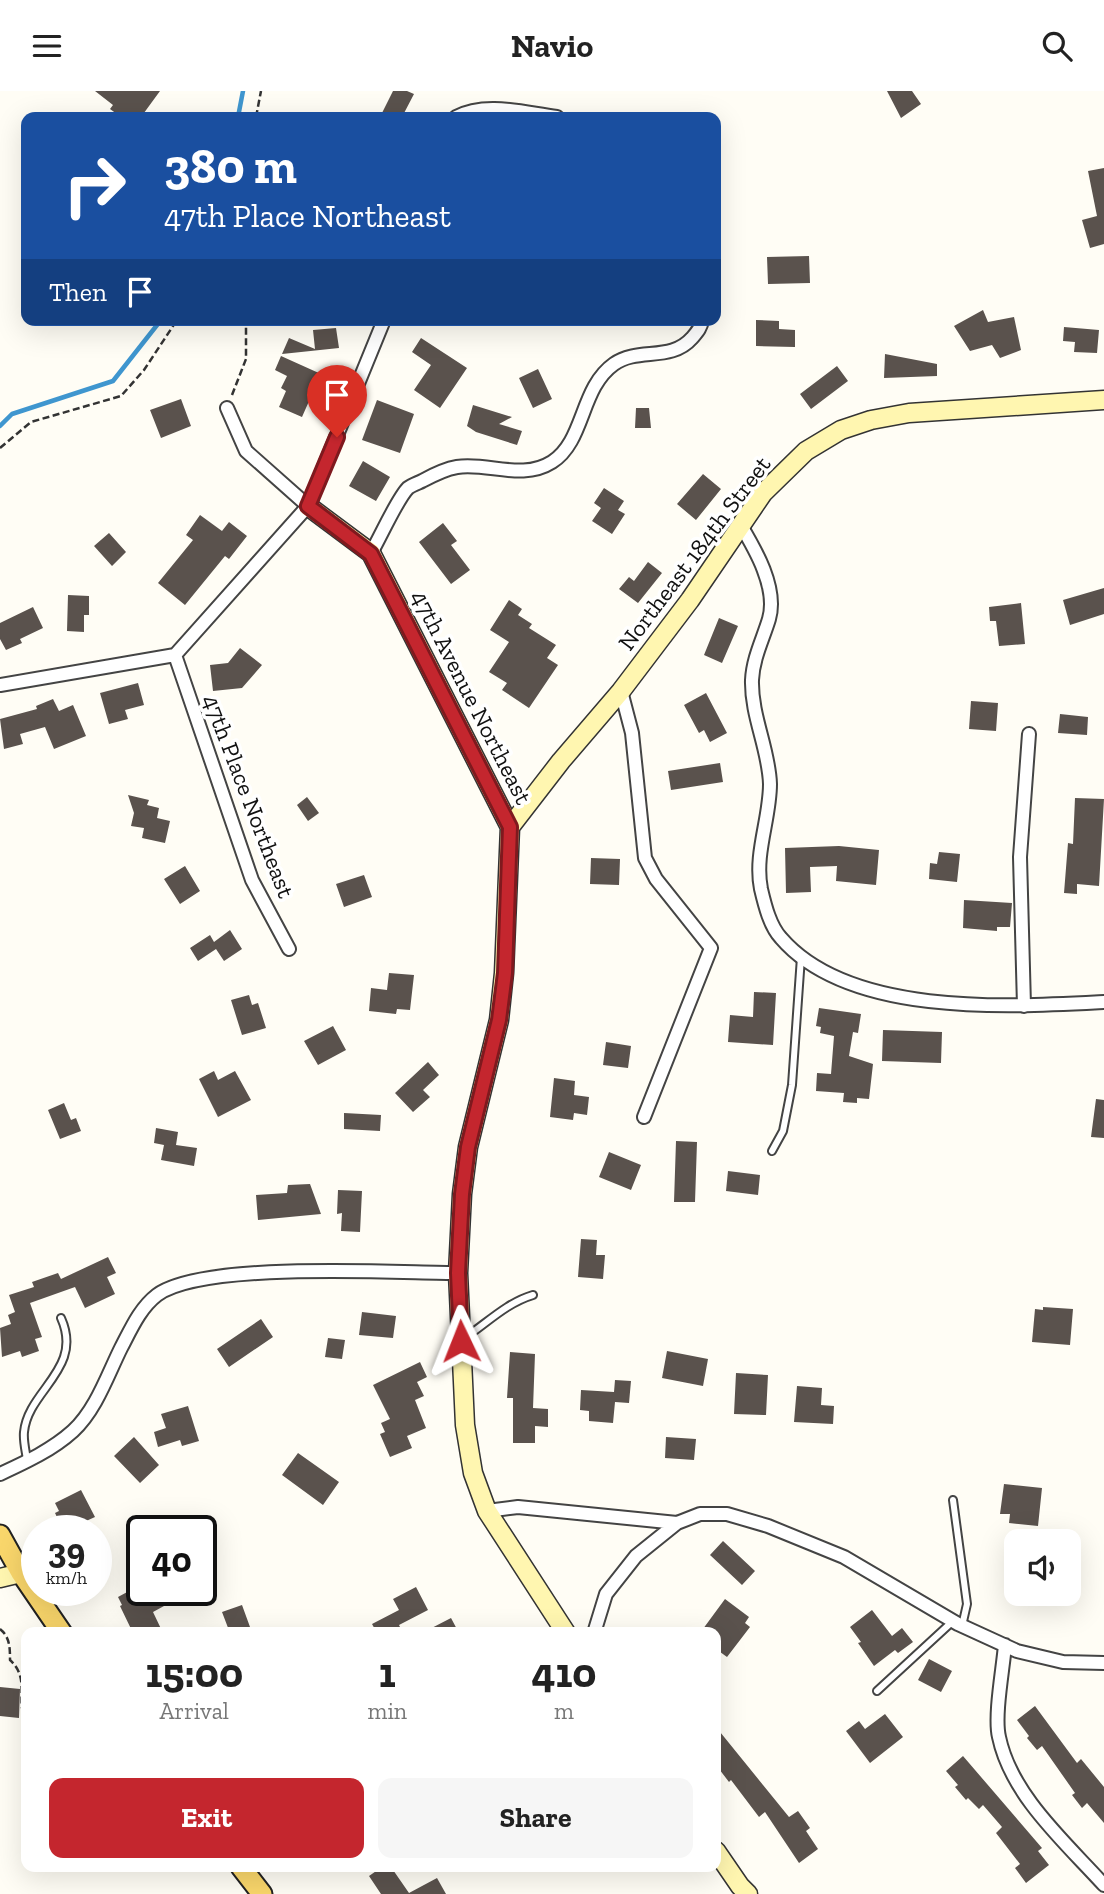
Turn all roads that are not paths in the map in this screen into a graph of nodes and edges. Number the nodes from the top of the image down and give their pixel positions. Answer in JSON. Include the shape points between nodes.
{"nodes":[{"id":1,"x":466,"y":112,"type":"edge"},
{"id":2,"x":518,"y":112,"type":"edge"},
{"id":3,"x":382,"y":326,"type":"edge"},
{"id":4,"x":701,"y":326,"type":"edge"},
{"id":5,"x":1104,"y":400,"type":"edge"},
{"id":6,"x":227,"y":408,"type":"road end"},
{"id":7,"x":308,"y":506,"type":"junction"},
{"id":8,"x":740,"y":524,"type":"junction"},
{"id":9,"x":371,"y":554,"type":"junction"},
{"id":10,"x":174,"y":655,"type":"junction"},
{"id":11,"x":0,"y":685,"type":"edge"},
{"id":12,"x":621,"y":691,"type":"junction"},
{"id":13,"x":1029,"y":734,"type":"dead end"},
{"id":14,"x":510,"y":827,"type":"junction"},
{"id":15,"x":289,"y":949,"type":"dead end"},
{"id":16,"x":801,"y":957,"type":"junction"},
{"id":17,"x":1104,"y":1002,"type":"edge"},
{"id":18,"x":1024,"y":1006,"type":"junction"},
{"id":19,"x":644,"y":1117,"type":"dead end"},
{"id":20,"x":772,"y":1151,"type":"dead end"},
{"id":21,"x":458,"y":1273,"type":"junction"},
{"id":22,"x":533,"y":1295,"type":"dead end"},
{"id":23,"x":61,"y":1318,"type":"dead end"},
{"id":24,"x":461,"y":1341,"type":"junction"},
{"id":25,"x":27,"y":1462,"type":"junction"},
{"id":26,"x":0,"y":1474,"type":"edge"},
{"id":27,"x":953,"y":1500,"type":"dead end"},
{"id":28,"x":487,"y":1511,"type":"junction"},
{"id":29,"x":677,"y":1523,"type":"junction"},
{"id":30,"x":0,"y":1535,"type":"edge"},
{"id":31,"x":21,"y":1573,"type":"joint"},
{"id":32,"x":0,"y":1578,"type":"edge"},
{"id":33,"x":44,"y":1606,"type":"edge"},
{"id":34,"x":958,"y":1624,"type":"junction"},
{"id":35,"x":58,"y":1627,"type":"edge"},
{"id":36,"x":562,"y":1627,"type":"edge"},
{"id":37,"x":596,"y":1627,"type":"edge"},
{"id":38,"x":1005,"y":1645,"type":"junction"},
{"id":39,"x":1104,"y":1663,"type":"edge"},
{"id":40,"x":877,"y":1691,"type":"dead end"},
{"id":41,"x":721,"y":1860,"type":"edge"},
{"id":42,"x":245,"y":1872,"type":"edge"},
{"id":43,"x":1104,"y":1885,"type":"edge"},
{"id":44,"x":738,"y":1891,"type":"edge"},
{"id":45,"x":262,"y":1894,"type":"edge"}],
"edges":[{"from":1,"to":2,"type":"street"},
{"from":3,"to":7,"type":"street"},
{"from":4,"to":9,"type":"street","via":[[683,348],[632,355],[613,365],[599,380],[570,443],[552,462],[530,470],[459,466],[408,489]]},
{"from":5,"to":8,"type":"street","name":"Northeast 184th Street","via":[[909,413],[841,430],[786,468]]},
{"from":6,"to":7,"type":"street","name":"47th Avenue Northeast","via":[[246,451]]},
{"from":7,"to":9,"type":"street","name":"47th Avenue Northeast"},
{"from":7,"to":10,"type":"street"},
{"from":8,"to":12,"type":"street","name":"Northeast 184th Street"},
{"from":8,"to":16,"type":"street","via":[[754,547],[769,594],[770,616],[752,680],[770,787],[759,858],[761,887],[780,937]]},
{"from":9,"to":14,"type":"street","name":"47th Avenue Northeast"},
{"from":10,"to":11,"type":"street"},
{"from":10,"to":15,"type":"street","name":"47th Place Northeast","via":[[253,880]]},
{"from":12,"to":14,"type":"street","name":"Northeast 184th Street"},
{"from":12,"to":19,"type":"street","via":[[632,733],[645,858],[656,879],[711,948]]},
{"from":13,"to":18,"type":"street","via":[[1020,857]]},
{"from":14,"to":21,"type":"street","name":"47th Avenue Northeast","via":[[505,973],[499,1020],[468,1147]]},
{"from":16,"to":18,"type":"street","via":[[873,992]]},
{"from":16,"to":20,"type":"lane","via":[[792,1084],[783,1131]]},
{"from":17,"to":18,"type":"street"},
{"from":21,"to":24,"type":"street","name":"47th Avenue Northeast"},
{"from":21,"to":25,"type":"street","via":[[250,1274],[185,1283],[157,1295],[136,1319],[94,1403],[75,1430]]},
{"from":22,"to":24,"type":"lane","via":[[508,1305]]},
{"from":23,"to":25,"type":"lane","via":[[69,1335],[66,1350],[27,1421]]},
{"from":24,"to":28,"type":"street","name":"47th Avenue Northeast","via":[[465,1425],[473,1473]]},
{"from":25,"to":26,"type":"street"},
{"from":27,"to":34,"type":"lane","via":[[967,1604]]},
{"from":28,"to":29,"type":"street","via":[[518,1507]]},
{"from":28,"to":36,"type":"street","name":"47th Avenue Northeast"},
{"from":29,"to":34,"type":"street","via":[[700,1514],[726,1514],[768,1526],[844,1557]]},
{"from":29,"to":37,"type":"street","via":[[636,1556],[606,1594]]},
{"from":30,"to":31,"type":"main road"},
{"from":31,"to":32,"type":"street"},
{"from":33,"to":35,"type":"main road"},
{"from":34,"to":38,"type":"street"},
{"from":34,"to":40,"type":"lane"},
{"from":38,"to":39,"type":"street","via":[[1063,1663]]},
{"from":38,"to":43,"type":"street","via":[[998,1735],[1009,1767],[1029,1800]]},
{"from":41,"to":44,"type":"street"},
{"from":42,"to":45,"type":"main road"}]}
